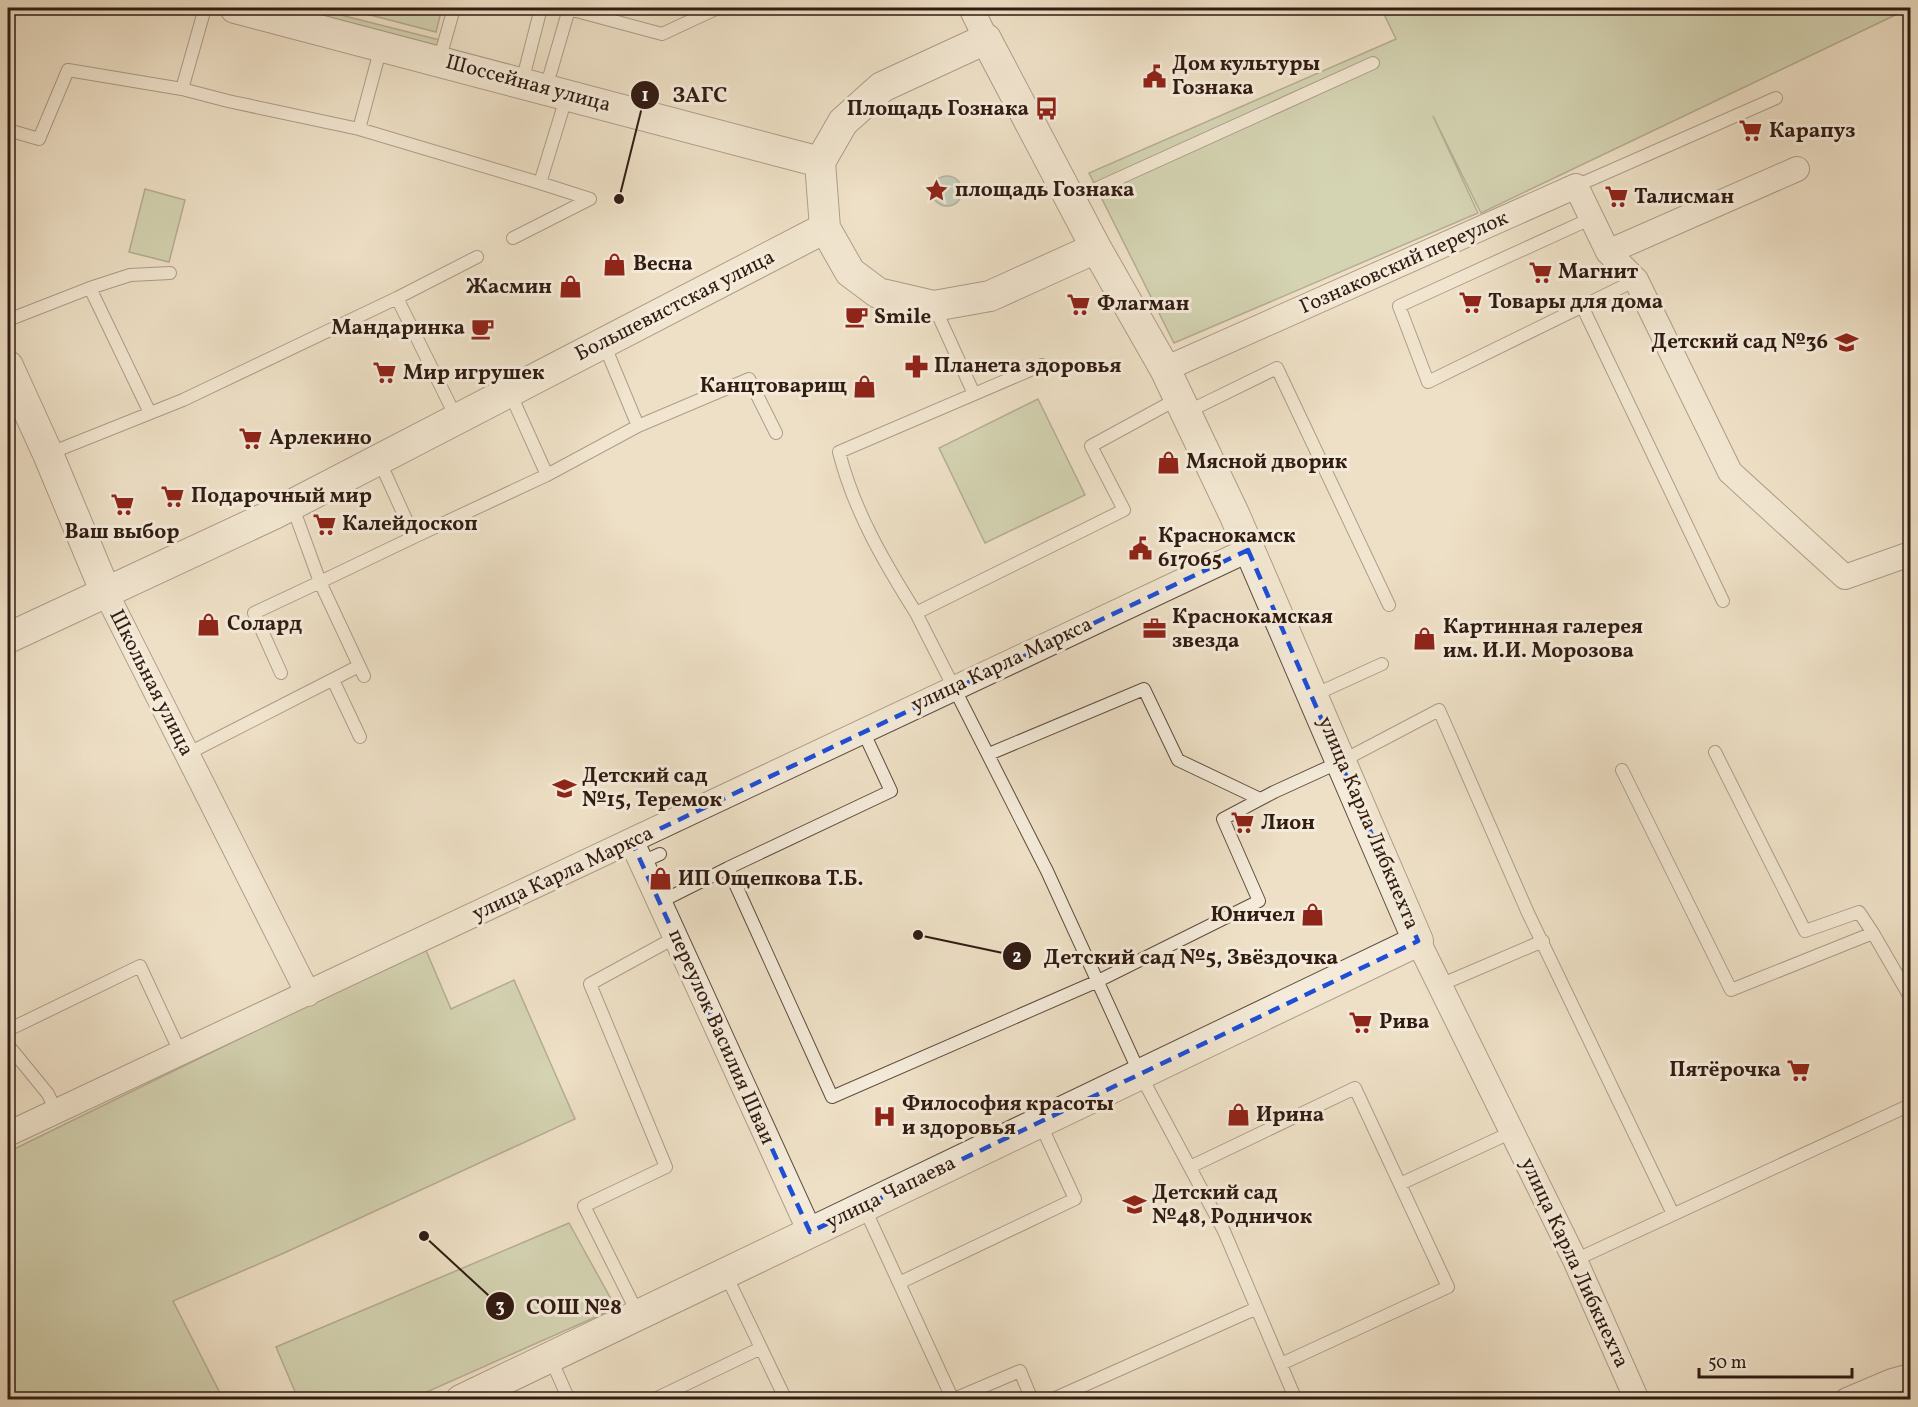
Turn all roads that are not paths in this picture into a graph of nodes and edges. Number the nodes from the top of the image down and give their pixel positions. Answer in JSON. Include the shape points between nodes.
{"nodes":[{"id":1,"x":205,"y":8,"type":"edge"},
{"id":2,"x":238,"y":8,"type":"edge"},
{"id":3,"x":454,"y":8,"type":"edge"},
{"id":4,"x":541,"y":8,"type":"edge"},
{"id":5,"x":718,"y":8,"type":"edge"},
{"id":6,"x":971,"y":8,"type":"edge"},
{"id":7,"x":594,"y":11,"type":"edge"},
{"id":8,"x":986,"y":39,"type":"junction"},
{"id":9,"x":382,"y":46,"type":"junction"},
{"id":10,"x":439,"y":61,"type":"junction"},
{"id":11,"x":1373,"y":63,"type":"dead end"},
{"id":12,"x":182,"y":88,"type":"junction"},
{"id":13,"x":545,"y":88,"type":"junction"},
{"id":14,"x":1776,"y":98,"type":"dead end"},
{"id":15,"x":358,"y":129,"type":"junction"},
{"id":16,"x":8,"y":130,"type":"edge"},
{"id":17,"x":820,"y":162,"type":"junction"},
{"id":18,"x":1797,"y":168,"type":"dead end"},
{"id":19,"x":540,"y":183,"type":"junction"},
{"id":20,"x":1576,"y":186,"type":"junction"},
{"id":21,"x":1070,"y":200,"type":"junction"},
{"id":22,"x":1590,"y":219,"type":"junction"},
{"id":23,"x":825,"y":228,"type":"junction"},
{"id":24,"x":513,"y":238,"type":"dead end"},
{"id":25,"x":1096,"y":248,"type":"junction"},
{"id":26,"x":1608,"y":252,"type":"junction"},
{"id":27,"x":477,"y":257,"type":"dead end"},
{"id":28,"x":170,"y":273,"type":"dead end"},
{"id":29,"x":1636,"y":280,"type":"junction"},
{"id":30,"x":90,"y":288,"type":"junction"},
{"id":31,"x":397,"y":298,"type":"junction"},
{"id":32,"x":934,"y":306,"type":"junction"},
{"id":33,"x":1582,"y":306,"type":"junction"},
{"id":34,"x":8,"y":320,"type":"edge"},
{"id":35,"x":604,"y":342,"type":"junction"},
{"id":36,"x":1042,"y":365,"type":"dead end"},
{"id":37,"x":8,"y":366,"type":"edge"},
{"id":38,"x":1164,"y":369,"type":"junction"},
{"id":39,"x":509,"y":392,"type":"junction"},
{"id":40,"x":974,"y":394,"type":"junction"},
{"id":41,"x":1182,"y":406,"type":"junction"},
{"id":42,"x":150,"y":413,"type":"junction"},
{"id":43,"x":457,"y":419,"type":"junction"},
{"id":44,"x":638,"y":426,"type":"junction"},
{"id":45,"x":776,"y":433,"type":"dead end"},
{"id":46,"x":48,"y":454,"type":"junction"},
{"id":47,"x":379,"y":459,"type":"junction"},
{"id":48,"x":547,"y":475,"type":"junction"},
{"id":49,"x":292,"y":504,"type":"junction"},
{"id":50,"x":414,"y":537,"type":"junction"},
{"id":51,"x":1248,"y":550,"type":"junction"},
{"id":52,"x":1911,"y":554,"type":"edge"},
{"id":53,"x":320,"y":582,"type":"junction"},
{"id":54,"x":106,"y":593,"type":"junction"},
{"id":55,"x":1723,"y":601,"type":"dead end"},
{"id":56,"x":1389,"y":604,"type":"dead end"},
{"id":57,"x":916,"y":613,"type":"junction"},
{"id":58,"x":8,"y":638,"type":"edge"},
{"id":59,"x":1382,"y":664,"type":"dead end"},
{"id":60,"x":281,"y":673,"type":"dead end"},
{"id":61,"x":333,"y":680,"type":"junction"},
{"id":62,"x":955,"y":687,"type":"junction"},
{"id":63,"x":1314,"y":695,"type":"junction"},
{"id":64,"x":863,"y":731,"type":"junction"},
{"id":65,"x":360,"y":737,"type":"dead end"},
{"id":66,"x":1715,"y":752,"type":"dead end"},
{"id":67,"x":187,"y":754,"type":"junction"},
{"id":68,"x":989,"y":754,"type":"junction"},
{"id":69,"x":1342,"y":761,"type":"junction"},
{"id":70,"x":1623,"y":770,"type":"dead end"},
{"id":71,"x":1260,"y":799,"type":"junction"},
{"id":72,"x":644,"y":853,"type":"junction"},
{"id":73,"x":728,"y":868,"type":"junction"},
{"id":74,"x":660,"y":902,"type":"junction"},
{"id":75,"x":1873,"y":933,"type":"junction"},
{"id":76,"x":676,"y":937,"type":"junction"},
{"id":77,"x":1418,"y":941,"type":"junction"},
{"id":78,"x":1543,"y":941,"type":"junction"},
{"id":79,"x":1098,"y":981,"type":"junction"},
{"id":80,"x":1440,"y":985,"type":"junction"},
{"id":81,"x":1909,"y":990,"type":"edge"},
{"id":82,"x":308,"y":994,"type":"junction"},
{"id":83,"x":8,"y":1030,"type":"edge"},
{"id":84,"x":8,"y":1045,"type":"edge"},
{"id":85,"x":181,"y":1054,"type":"junction"},
{"id":86,"x":1140,"y":1074,"type":"junction"},
{"id":87,"x":1911,"y":1105,"type":"edge"},
{"id":88,"x":56,"y":1111,"type":"junction"},
{"id":89,"x":1039,"y":1122,"type":"junction"},
{"id":90,"x":1512,"y":1132,"type":"junction"},
{"id":91,"x":8,"y":1134,"type":"edge"},
{"id":92,"x":1190,"y":1167,"type":"junction"},
{"id":93,"x":1400,"y":1184,"type":"junction"},
{"id":94,"x":863,"y":1206,"type":"junction"},
{"id":95,"x":1673,"y":1214,"type":"junction"},
{"id":96,"x":810,"y":1232,"type":"junction"},
{"id":97,"x":1575,"y":1260,"type":"junction"},
{"id":98,"x":725,"y":1273,"type":"junction"},
{"id":99,"x":899,"y":1284,"type":"junction"},
{"id":100,"x":1257,"y":1308,"type":"junction"},
{"id":101,"x":638,"y":1314,"type":"junction"},
{"id":102,"x":761,"y":1348,"type":"junction"},
{"id":103,"x":550,"y":1357,"type":"junction"},
{"id":104,"x":1281,"y":1364,"type":"junction"},
{"id":105,"x":1911,"y":1376,"type":"edge"},
{"id":106,"x":953,"y":1399,"type":"edge"},
{"id":107,"x":461,"y":1400,"type":"edge"},
{"id":108,"x":569,"y":1400,"type":"edge"},
{"id":109,"x":653,"y":1400,"type":"edge"},
{"id":110,"x":786,"y":1400,"type":"edge"},
{"id":111,"x":1032,"y":1400,"type":"edge"},
{"id":112,"x":1052,"y":1400,"type":"edge"},
{"id":113,"x":1296,"y":1400,"type":"edge"},
{"id":114,"x":1637,"y":1400,"type":"edge"},
{"id":115,"x":1847,"y":1400,"type":"edge"}],
"edges":[{"from":1,"to":12,"type":"lane"},
{"from":2,"to":9,"type":"street","name":"Шоссейная улица"},
{"from":3,"to":10,"type":"lane"},
{"from":4,"to":13,"type":"lane"},
{"from":5,"to":7,"type":"lane","via":[[662,34]]},
{"from":6,"to":8,"type":"street"},
{"from":7,"to":13,"type":"lane","via":[[569,9]]},
{"from":8,"to":17,"type":"street","via":[[882,87],[843,122]]},
{"from":8,"to":21,"type":"street","name":"улица Карла Либкнехта"},
{"from":9,"to":10,"type":"street","name":"Шоссейная улица"},
{"from":9,"to":15,"type":"lane"},
{"from":10,"to":13,"type":"street","name":"Шоссейная улица"},
{"from":11,"to":21,"type":"lane"},
{"from":12,"to":15,"type":"lane"},
{"from":12,"to":16,"type":"lane","via":[[68,70],[39,139]]},
{"from":13,"to":17,"type":"street","name":"Шоссейная улица"},
{"from":13,"to":19,"type":"lane"},
{"from":14,"to":20,"type":"lane"},
{"from":15,"to":19,"type":"lane"},
{"from":17,"to":23,"type":"street"},
{"from":18,"to":26,"type":"street"},
{"from":19,"to":24,"type":"lane","via":[[590,198]]},
{"from":20,"to":22,"type":"street"},
{"from":20,"to":38,"type":"street","name":"Гознаковский переулок"},
{"from":21,"to":25,"type":"street","name":"улица Карла Либкнехта"},
{"from":22,"to":26,"type":"street"},
{"from":22,"to":33,"type":"lane","via":[[1399,306],[1428,382]]},
{"from":23,"to":32,"type":"street","via":[[850,272],[878,292]]},
{"from":23,"to":35,"type":"street","name":"Большевистская улица"},
{"from":25,"to":32,"type":"street","via":[[990,296]]},
{"from":25,"to":38,"type":"street","name":"улица Карла Либкнехта"},
{"from":26,"to":29,"type":"street"},
{"from":27,"to":31,"type":"lane"},
{"from":28,"to":30,"type":"lane","via":[[130,275]]},
{"from":29,"to":33,"type":"lane"},
{"from":29,"to":52,"type":"street","via":[[1730,472],[1845,578]]},
{"from":30,"to":34,"type":"lane"},
{"from":30,"to":42,"type":"lane"},
{"from":31,"to":42,"type":"lane"},
{"from":31,"to":43,"type":"lane"},
{"from":32,"to":40,"type":"lane"},
{"from":33,"to":55,"type":"lane"},
{"from":35,"to":39,"type":"street","name":"Большевистская улица"},
{"from":35,"to":44,"type":"lane"},
{"from":36,"to":40,"type":"lane"},
{"from":37,"to":46,"type":"street","name":"Школьная улица"},
{"from":38,"to":41,"type":"street","name":"улица Карла Либкнехта"},
{"from":39,"to":43,"type":"street","name":"Большевистская улица"},
{"from":39,"to":48,"type":"lane"},
{"from":40,"to":57,"type":"lane","via":[[838,452],[860,514]]},
{"from":41,"to":51,"type":"street","name":"улица Карла Либкнехта"},
{"from":41,"to":56,"type":"lane","via":[[1277,368]]},
{"from":41,"to":57,"type":"lane","via":[[1091,446],[1124,510]]},
{"from":42,"to":46,"type":"lane"},
{"from":43,"to":47,"type":"street","name":"Большевистская улица"},
{"from":44,"to":45,"type":"lane","via":[[749,379]]},
{"from":44,"to":48,"type":"lane"},
{"from":46,"to":54,"type":"street","name":"Школьная улица"},
{"from":47,"to":49,"type":"street","name":"Большевистская улица"},
{"from":47,"to":50,"type":"lane"},
{"from":48,"to":50,"type":"lane"},
{"from":49,"to":53,"type":"lane"},
{"from":49,"to":54,"type":"street","name":"Большевистская улица"},
{"from":50,"to":53,"type":"lane"},
{"from":51,"to":62,"type":"street","name":"улица Карла Маркса"},
{"from":51,"to":63,"type":"street","name":"улица Карла Либкнехта"},
{"from":53,"to":60,"type":"lane","via":[[254,613]]},
{"from":53,"to":61,"type":"lane","via":[[361,671]]},
{"from":54,"to":58,"type":"street","name":"Большевистская улица"},
{"from":54,"to":67,"type":"street","name":"Школьная улица"},
{"from":57,"to":62,"type":"lane"},
{"from":59,"to":63,"type":"lane"},
{"from":61,"to":65,"type":"lane"},
{"from":61,"to":67,"type":"lane"},
{"from":62,"to":64,"type":"street","name":"улица Карла Маркса"},
{"from":62,"to":68,"type":"lane"},
{"from":63,"to":69,"type":"street","name":"улица Карла Либкнехта"},
{"from":64,"to":72,"type":"street","name":"улица Карла Маркса"},
{"from":64,"to":73,"type":"lane","via":[[891,791]]},
{"from":66,"to":75,"type":"lane","via":[[1805,931],[1859,912]]},
{"from":67,"to":82,"type":"street","name":"Школьная улица"},
{"from":68,"to":71,"type":"lane","via":[[1144,689],[1178,760]]},
{"from":68,"to":79,"type":"lane"},
{"from":69,"to":71,"type":"lane"},
{"from":69,"to":77,"type":"street","name":"улица Карла Либкнехта"},
{"from":69,"to":78,"type":"lane","via":[[1439,710]]},
{"from":70,"to":75,"type":"lane","via":[[1731,990]]},
{"from":71,"to":79,"type":"lane","via":[[1223,819],[1259,901]]},
{"from":72,"to":74,"type":"street","name":"переулок Василия Шваи"},
{"from":72,"to":82,"type":"street","name":"улица Карла Маркса"},
{"from":73,"to":74,"type":"lane"},
{"from":73,"to":79,"type":"lane","via":[[832,1097]]},
{"from":74,"to":76,"type":"street","name":"переулок Василия Шваи"},
{"from":75,"to":81,"type":"lane"},
{"from":76,"to":96,"type":"street","name":"переулок Василия Шваи"},
{"from":76,"to":101,"type":"lane","via":[[590,984],[666,1167],[584,1206]]},
{"from":77,"to":80,"type":"street","name":"улица Карла Либкнехта"},
{"from":77,"to":86,"type":"street","name":"улица Чапаева"},
{"from":78,"to":80,"type":"lane"},
{"from":78,"to":95,"type":"lane"},
{"from":79,"to":86,"type":"lane"},
{"from":80,"to":90,"type":"street","name":"улица Карла Либкнехта"},
{"from":82,"to":85,"type":"street","name":"улица Карла Маркса"},
{"from":83,"to":85,"type":"lane","via":[[140,966]]},
{"from":84,"to":88,"type":"lane","via":[[48,1094]]},
{"from":85,"to":88,"type":"street","name":"улица Карла Маркса"},
{"from":86,"to":89,"type":"street","name":"улица Чапаева"},
{"from":86,"to":92,"type":"lane"},
{"from":87,"to":95,"type":"lane"},
{"from":88,"to":91,"type":"street","name":"улица Карла Маркса"},
{"from":89,"to":94,"type":"street","name":"улица Чапаева"},
{"from":89,"to":99,"type":"lane","via":[[1075,1199]]},
{"from":90,"to":93,"type":"lane"},
{"from":90,"to":97,"type":"street","name":"улица Карла Либкнехта"},
{"from":92,"to":93,"type":"lane","via":[[1355,1088]]},
{"from":92,"to":100,"type":"lane","via":[[1224,1231]]},
{"from":93,"to":104,"type":"lane","via":[[1448,1287]]},
{"from":94,"to":96,"type":"street","name":"улица Чапаева"},
{"from":94,"to":99,"type":"lane"},
{"from":95,"to":97,"type":"lane"},
{"from":96,"to":98,"type":"street","name":"улица Чапаева"},
{"from":97,"to":114,"type":"street","name":"улица Карла Либкнехта"},
{"from":98,"to":101,"type":"street","name":"улица Чапаева"},
{"from":98,"to":102,"type":"lane"},
{"from":99,"to":106,"type":"lane"},
{"from":100,"to":104,"type":"lane"},
{"from":100,"to":112,"type":"lane"},
{"from":101,"to":103,"type":"street","name":"улица Чапаева"},
{"from":102,"to":109,"type":"lane"},
{"from":102,"to":110,"type":"lane"},
{"from":103,"to":107,"type":"street","name":"улица Чапаева"},
{"from":103,"to":108,"type":"lane"},
{"from":104,"to":113,"type":"lane"},
{"from":105,"to":115,"type":"street"},
{"from":106,"to":111,"type":"lane","via":[[1020,1371]]}]}
